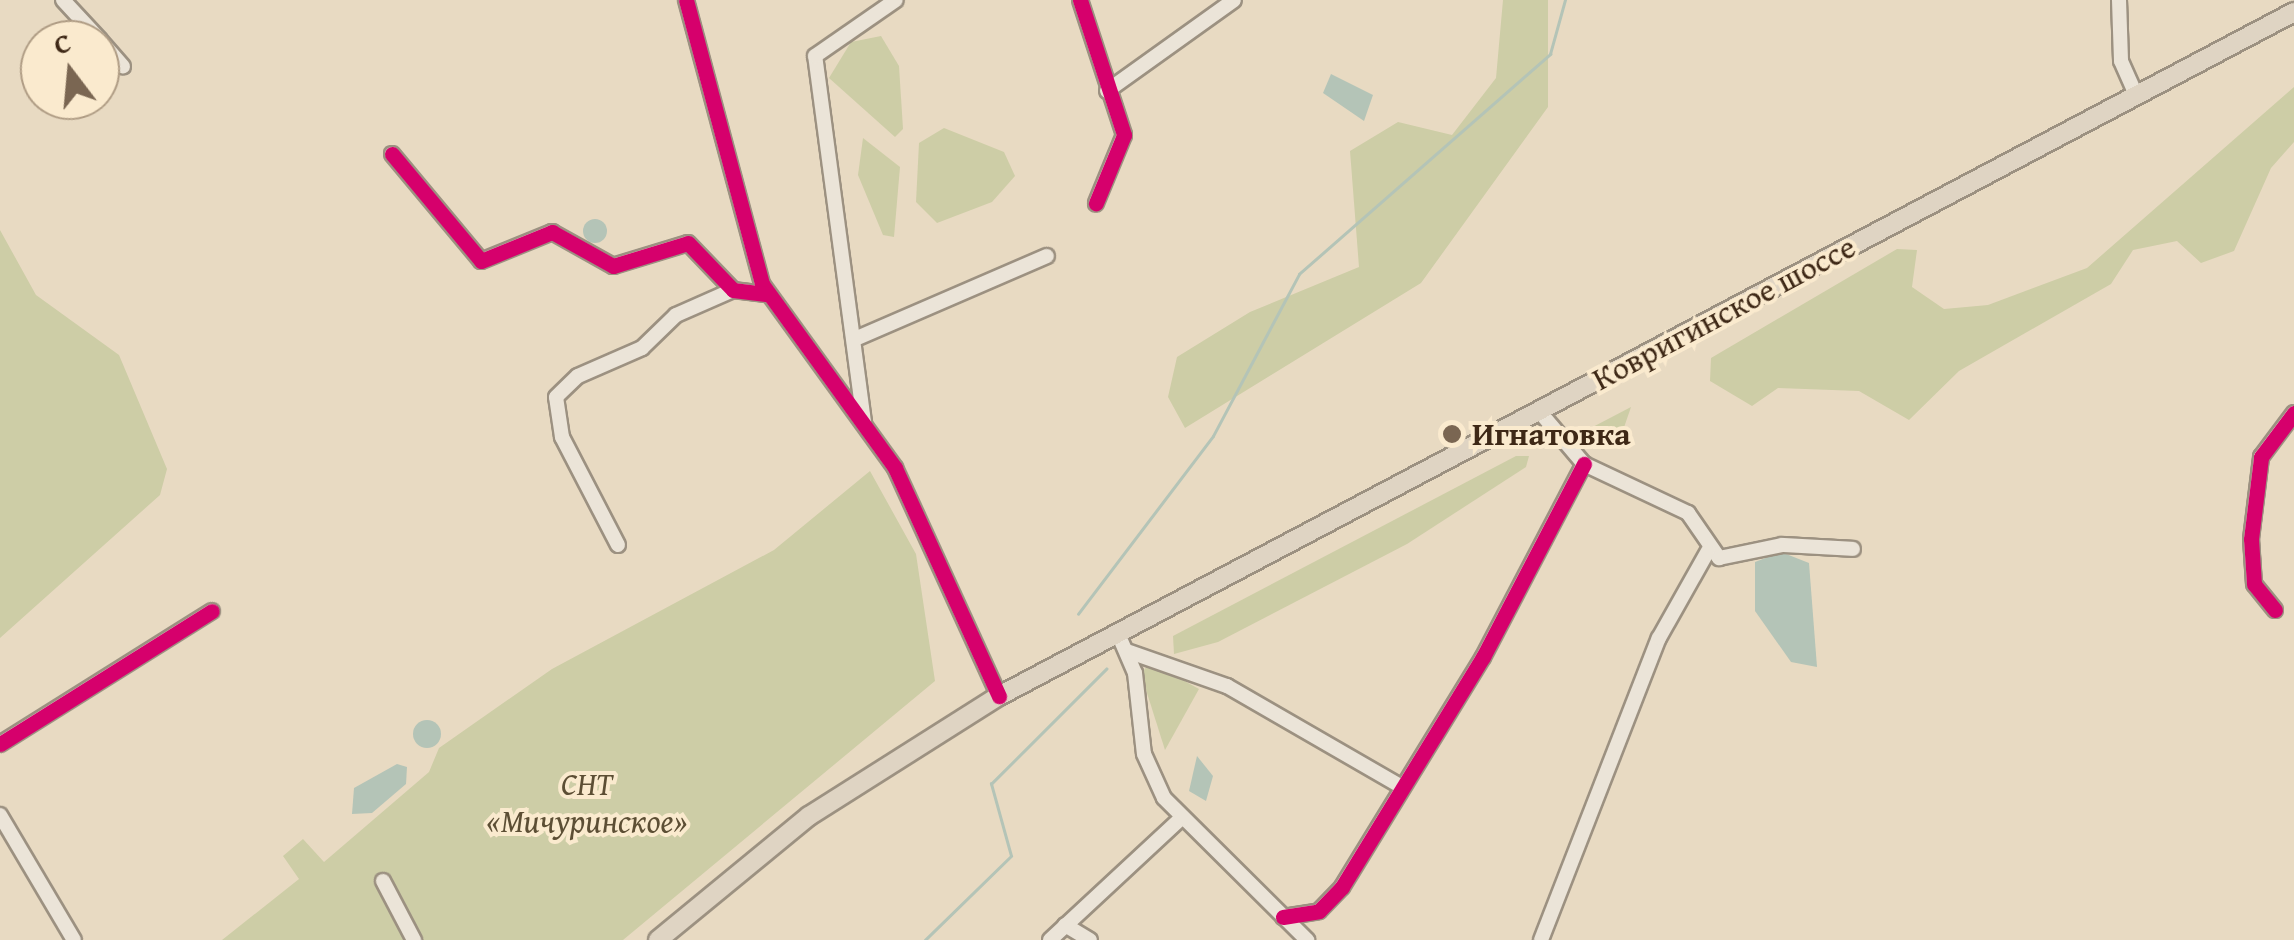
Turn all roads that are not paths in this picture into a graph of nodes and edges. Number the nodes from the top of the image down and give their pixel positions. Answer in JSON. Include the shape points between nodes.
{"nodes":[{"id":1,"x":63,"y":0,"type":"edge"},
{"id":2,"x":686,"y":0,"type":"edge"},
{"id":3,"x":896,"y":0,"type":"edge"},
{"id":4,"x":1080,"y":0,"type":"edge"},
{"id":5,"x":1234,"y":0,"type":"edge"},
{"id":6,"x":2119,"y":0,"type":"edge"},
{"id":7,"x":2294,"y":12,"type":"edge"},
{"id":8,"x":82,"y":20,"type":"edge"},
{"id":9,"x":120,"y":63,"type":"edge"},
{"id":10,"x":123,"y":66,"type":"dead end"},
{"id":11,"x":1107,"y":91,"type":"junction"},
{"id":12,"x":2136,"y":95,"type":"junction"},
{"id":13,"x":392,"y":154,"type":"dead end"},
{"id":14,"x":1096,"y":203,"type":"dead end"},
{"id":15,"x":1047,"y":256,"type":"dead end"},
{"id":16,"x":733,"y":290,"type":"junction"},
{"id":17,"x":768,"y":294,"type":"junction"},
{"id":18,"x":855,"y":339,"type":"junction"},
{"id":19,"x":1539,"y":410,"type":"junction"},
{"id":20,"x":2294,"y":413,"type":"edge"},
{"id":21,"x":864,"y":423,"type":"junction"},
{"id":22,"x":1584,"y":464,"type":"junction"},
{"id":23,"x":618,"y":545,"type":"dead end"},
{"id":24,"x":1853,"y":549,"type":"dead end"},
{"id":25,"x":1708,"y":552,"type":"junction"},
{"id":26,"x":2275,"y":610,"type":"dead end"},
{"id":27,"x":212,"y":611,"type":"dead end"},
{"id":28,"x":1123,"y":644,"type":"junction"},
{"id":29,"x":1000,"y":696,"type":"junction"},
{"id":30,"x":0,"y":744,"type":"edge"},
{"id":31,"x":1400,"y":786,"type":"junction"},
{"id":32,"x":0,"y":815,"type":"edge"},
{"id":33,"x":1180,"y":818,"type":"junction"},
{"id":34,"x":383,"y":882,"type":"dead end"},
{"id":35,"x":1283,"y":917,"type":"junction"},
{"id":36,"x":1065,"y":925,"type":"junction"},
{"id":37,"x":74,"y":940,"type":"edge"},
{"id":38,"x":414,"y":940,"type":"edge"},
{"id":39,"x":658,"y":940,"type":"edge"},
{"id":40,"x":1050,"y":940,"type":"edge"},
{"id":41,"x":1090,"y":940,"type":"edge"},
{"id":42,"x":1307,"y":940,"type":"edge"},
{"id":43,"x":1541,"y":940,"type":"edge"}],
"edges":[{"from":1,"to":8,"type":"street"},
{"from":2,"to":17,"type":"street"},
{"from":3,"to":18,"type":"street","via":[[815,56]]},
{"from":4,"to":11,"type":"street"},
{"from":5,"to":11,"type":"street"},
{"from":6,"to":12,"type":"street","via":[[2121,60]]},
{"from":7,"to":12,"type":"main road","name":"Ковригинское шоссе"},
{"from":9,"to":10,"type":"street"},
{"from":11,"to":14,"type":"street","via":[[1124,135]]},
{"from":12,"to":19,"type":"main road","name":"Ковригинское шоссе"},
{"from":13,"to":16,"type":"street","via":[[481,261],[552,232],[612,266],[688,243]]},
{"from":15,"to":18,"type":"street"},
{"from":16,"to":17,"type":"street"},
{"from":16,"to":23,"type":"street","via":[[676,315],[642,348],[578,376],[556,397],[562,437]]},
{"from":17,"to":21,"type":"street"},
{"from":18,"to":21,"type":"street"},
{"from":19,"to":22,"type":"street"},
{"from":19,"to":28,"type":"main road","name":"Ковригинское шоссе","via":[[1156,617]]},
{"from":20,"to":26,"type":"street","via":[[2261,457],[2251,538],[2254,584]]},
{"from":21,"to":29,"type":"street","via":[[895,468]]},
{"from":22,"to":25,"type":"street","via":[[1688,514]]},
{"from":22,"to":31,"type":"street","via":[[1482,657]]},
{"from":24,"to":25,"type":"street","via":[[1782,545],[1732,562]]},
{"from":25,"to":43,"type":"street","via":[[1660,638]]},
{"from":27,"to":30,"type":"street"},
{"from":28,"to":29,"type":"main road","name":"Ковригинское шоссе"},
{"from":28,"to":31,"type":"street","via":[[1228,686]]},
{"from":28,"to":33,"type":"street","via":[[1144,754]]},
{"from":29,"to":39,"type":"main road","via":[[809,816]]},
{"from":31,"to":35,"type":"street","via":[[1330,902]]},
{"from":32,"to":37,"type":"street"},
{"from":33,"to":35,"type":"street"},
{"from":33,"to":36,"type":"street"},
{"from":34,"to":38,"type":"street"},
{"from":35,"to":42,"type":"street"},
{"from":36,"to":40,"type":"street"},
{"from":36,"to":41,"type":"street"}]}
